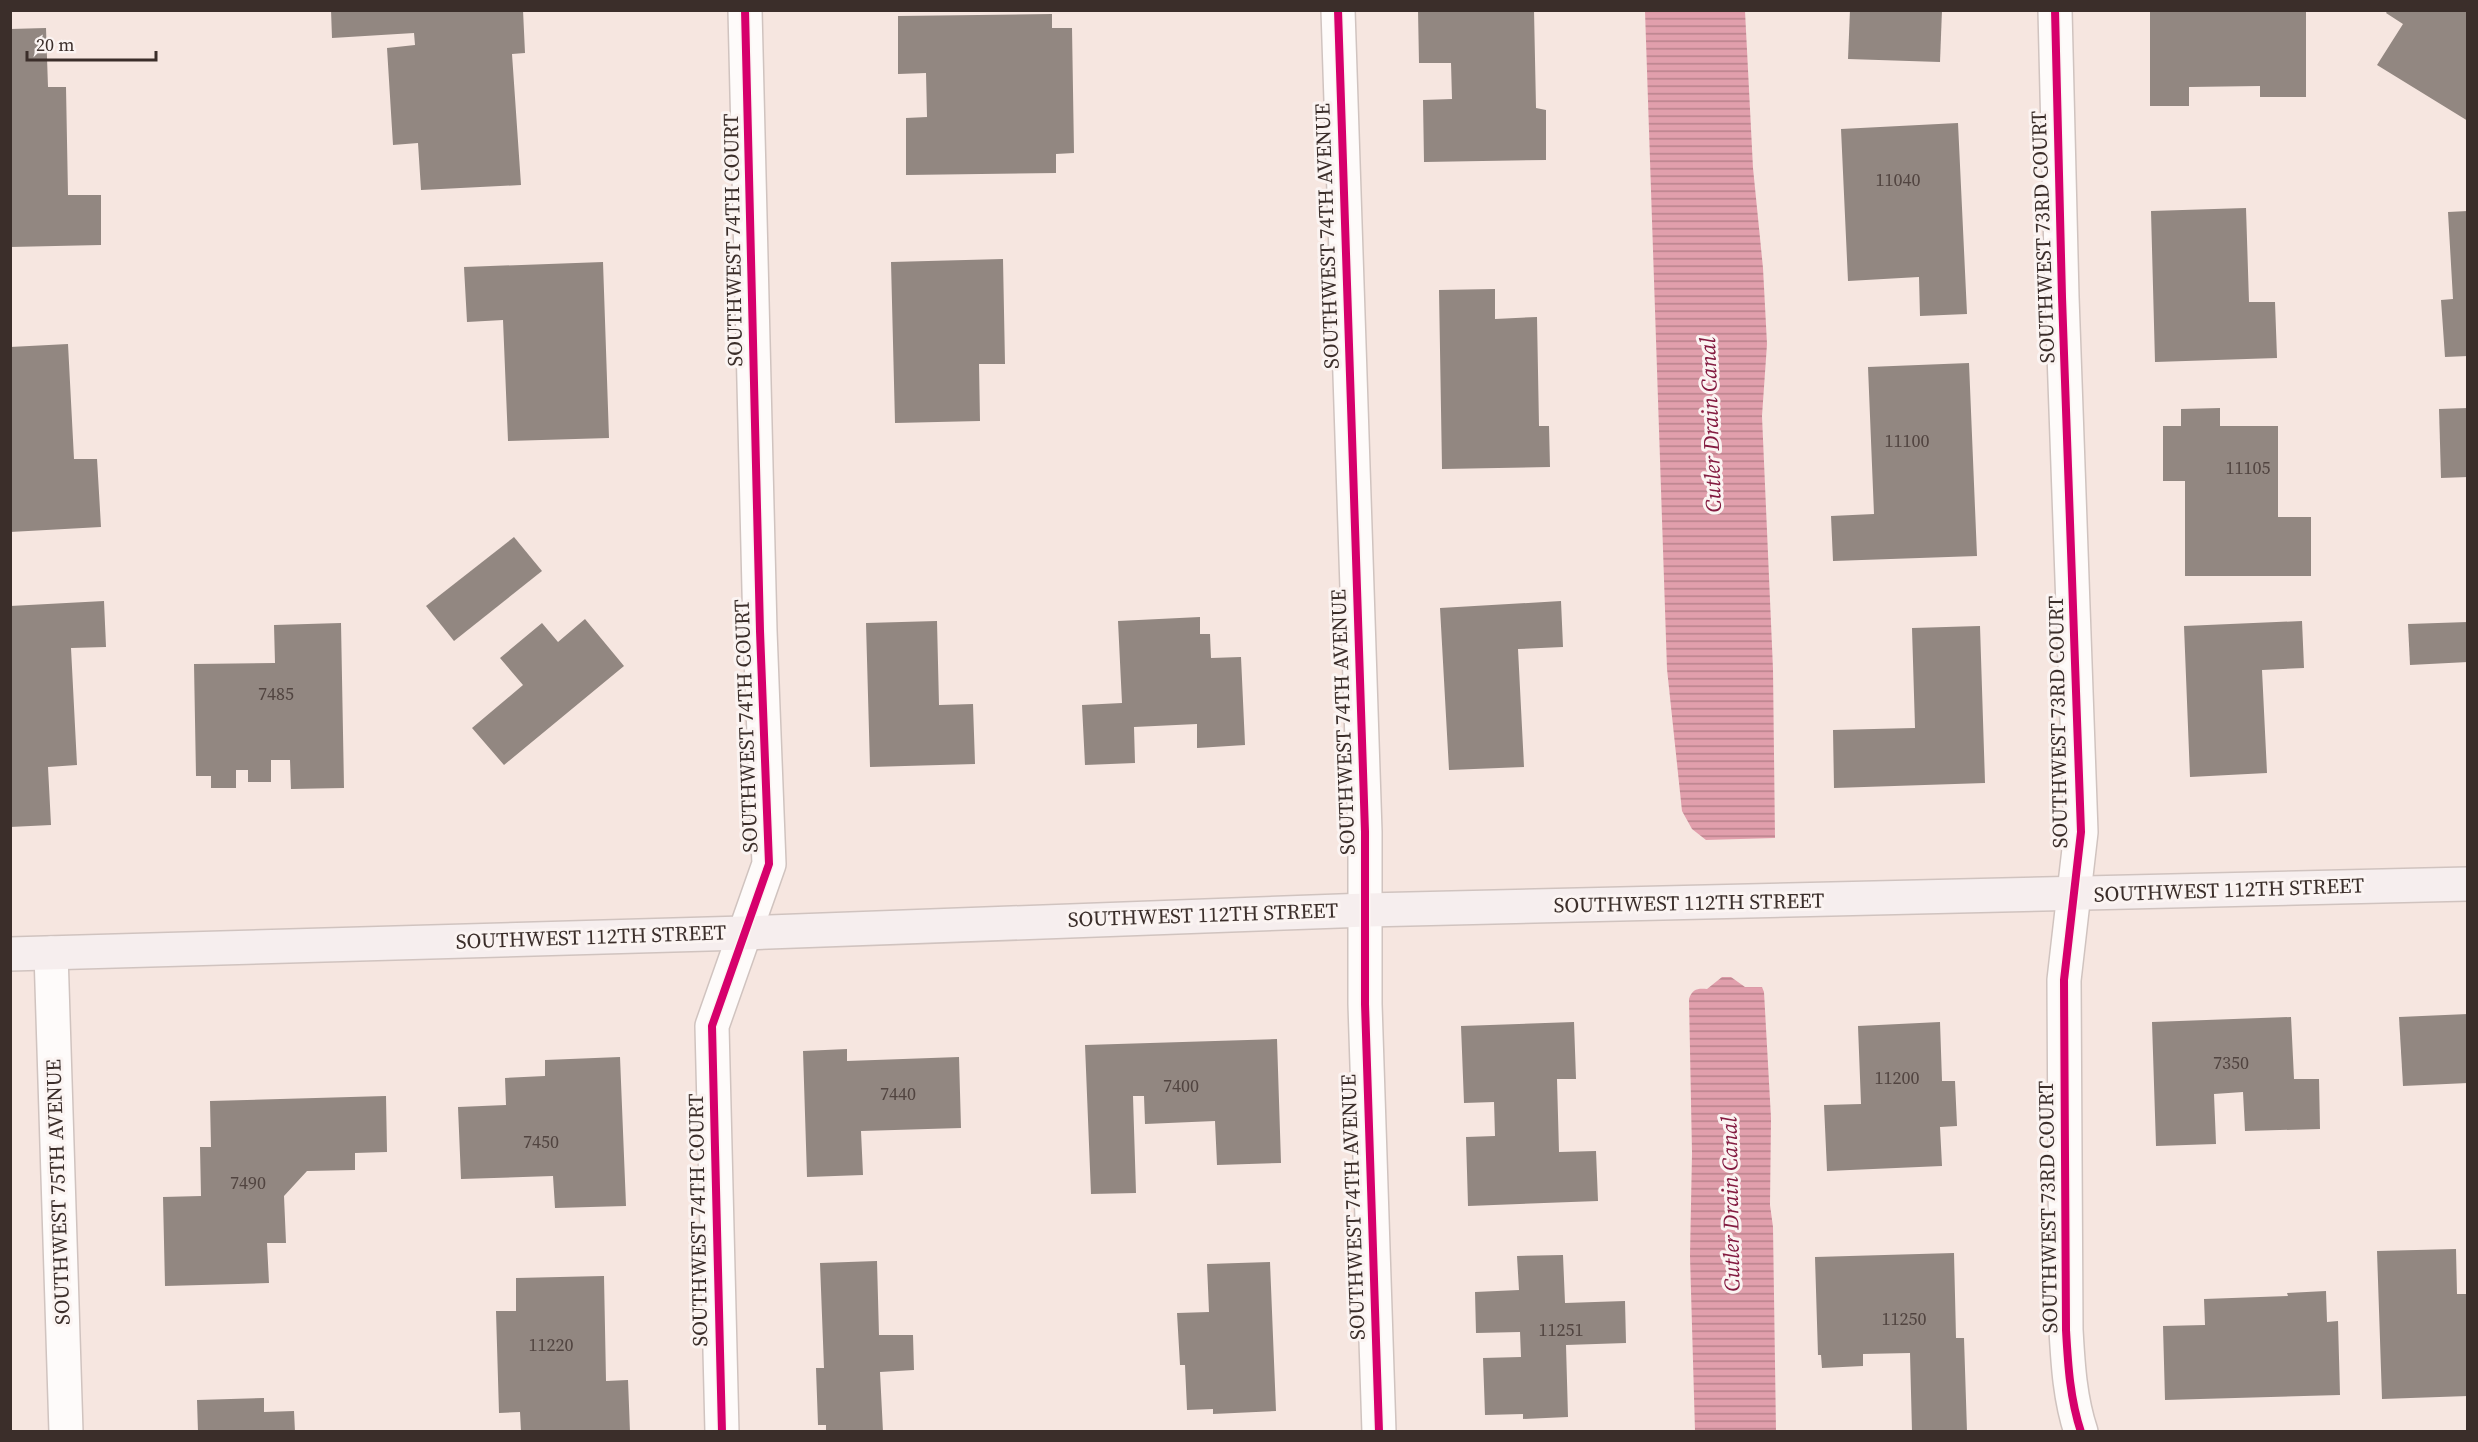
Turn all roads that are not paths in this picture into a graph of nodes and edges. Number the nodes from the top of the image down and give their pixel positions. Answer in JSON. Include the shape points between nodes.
{"nodes":[{"id":1,"x":746,"y":10,"type":"edge"},
{"id":2,"x":1338,"y":10,"type":"edge"},
{"id":3,"x":2055,"y":10,"type":"edge"},
{"id":4,"x":2468,"y":884,"type":"edge"},
{"id":5,"x":2075,"y":895,"type":"junction"},
{"id":6,"x":1367,"y":910,"type":"junction"},
{"id":7,"x":743,"y":933,"type":"junction"},
{"id":8,"x":51,"y":953,"type":"junction"},
{"id":9,"x":10,"y":954,"type":"edge"},
{"id":10,"x":66,"y":1431,"type":"edge"},
{"id":11,"x":722,"y":1431,"type":"edge"},
{"id":12,"x":1379,"y":1431,"type":"edge"},
{"id":13,"x":2081,"y":1431,"type":"edge"}],
"edges":[{"from":1,"to":7,"type":"street","name":"SOUTHWEST 74TH COURT","via":[[760,642],[769,864]]},
{"from":2,"to":6,"type":"street","name":"SOUTHWEST 74TH AVENUE"},
{"from":3,"to":5,"type":"street","name":"SOUTHWEST 73RD COURT","via":[[2081,832]]},
{"from":4,"to":5,"type":"main road","name":"SOUTHWEST 112TH STREET"},
{"from":5,"to":6,"type":"main road","name":"SOUTHWEST 112TH STREET"},
{"from":5,"to":13,"type":"street","name":"SOUTHWEST 73RD COURT","via":[[2064,980],[2066,1330],[2075,1414]]},
{"from":6,"to":7,"type":"main road","name":"SOUTHWEST 112TH STREET"},
{"from":6,"to":12,"type":"street","name":"SOUTHWEST 74TH AVENUE","via":[[1365,1004]]},
{"from":7,"to":8,"type":"main road","name":"SOUTHWEST 112TH STREET"},
{"from":7,"to":11,"type":"street","name":"SOUTHWEST 74TH COURT","via":[[712,1026]]},
{"from":8,"to":9,"type":"main road","name":"SOUTHWEST 112TH STREET"},
{"from":8,"to":10,"type":"street","name":"SOUTHWEST 75TH AVENUE"}]}
